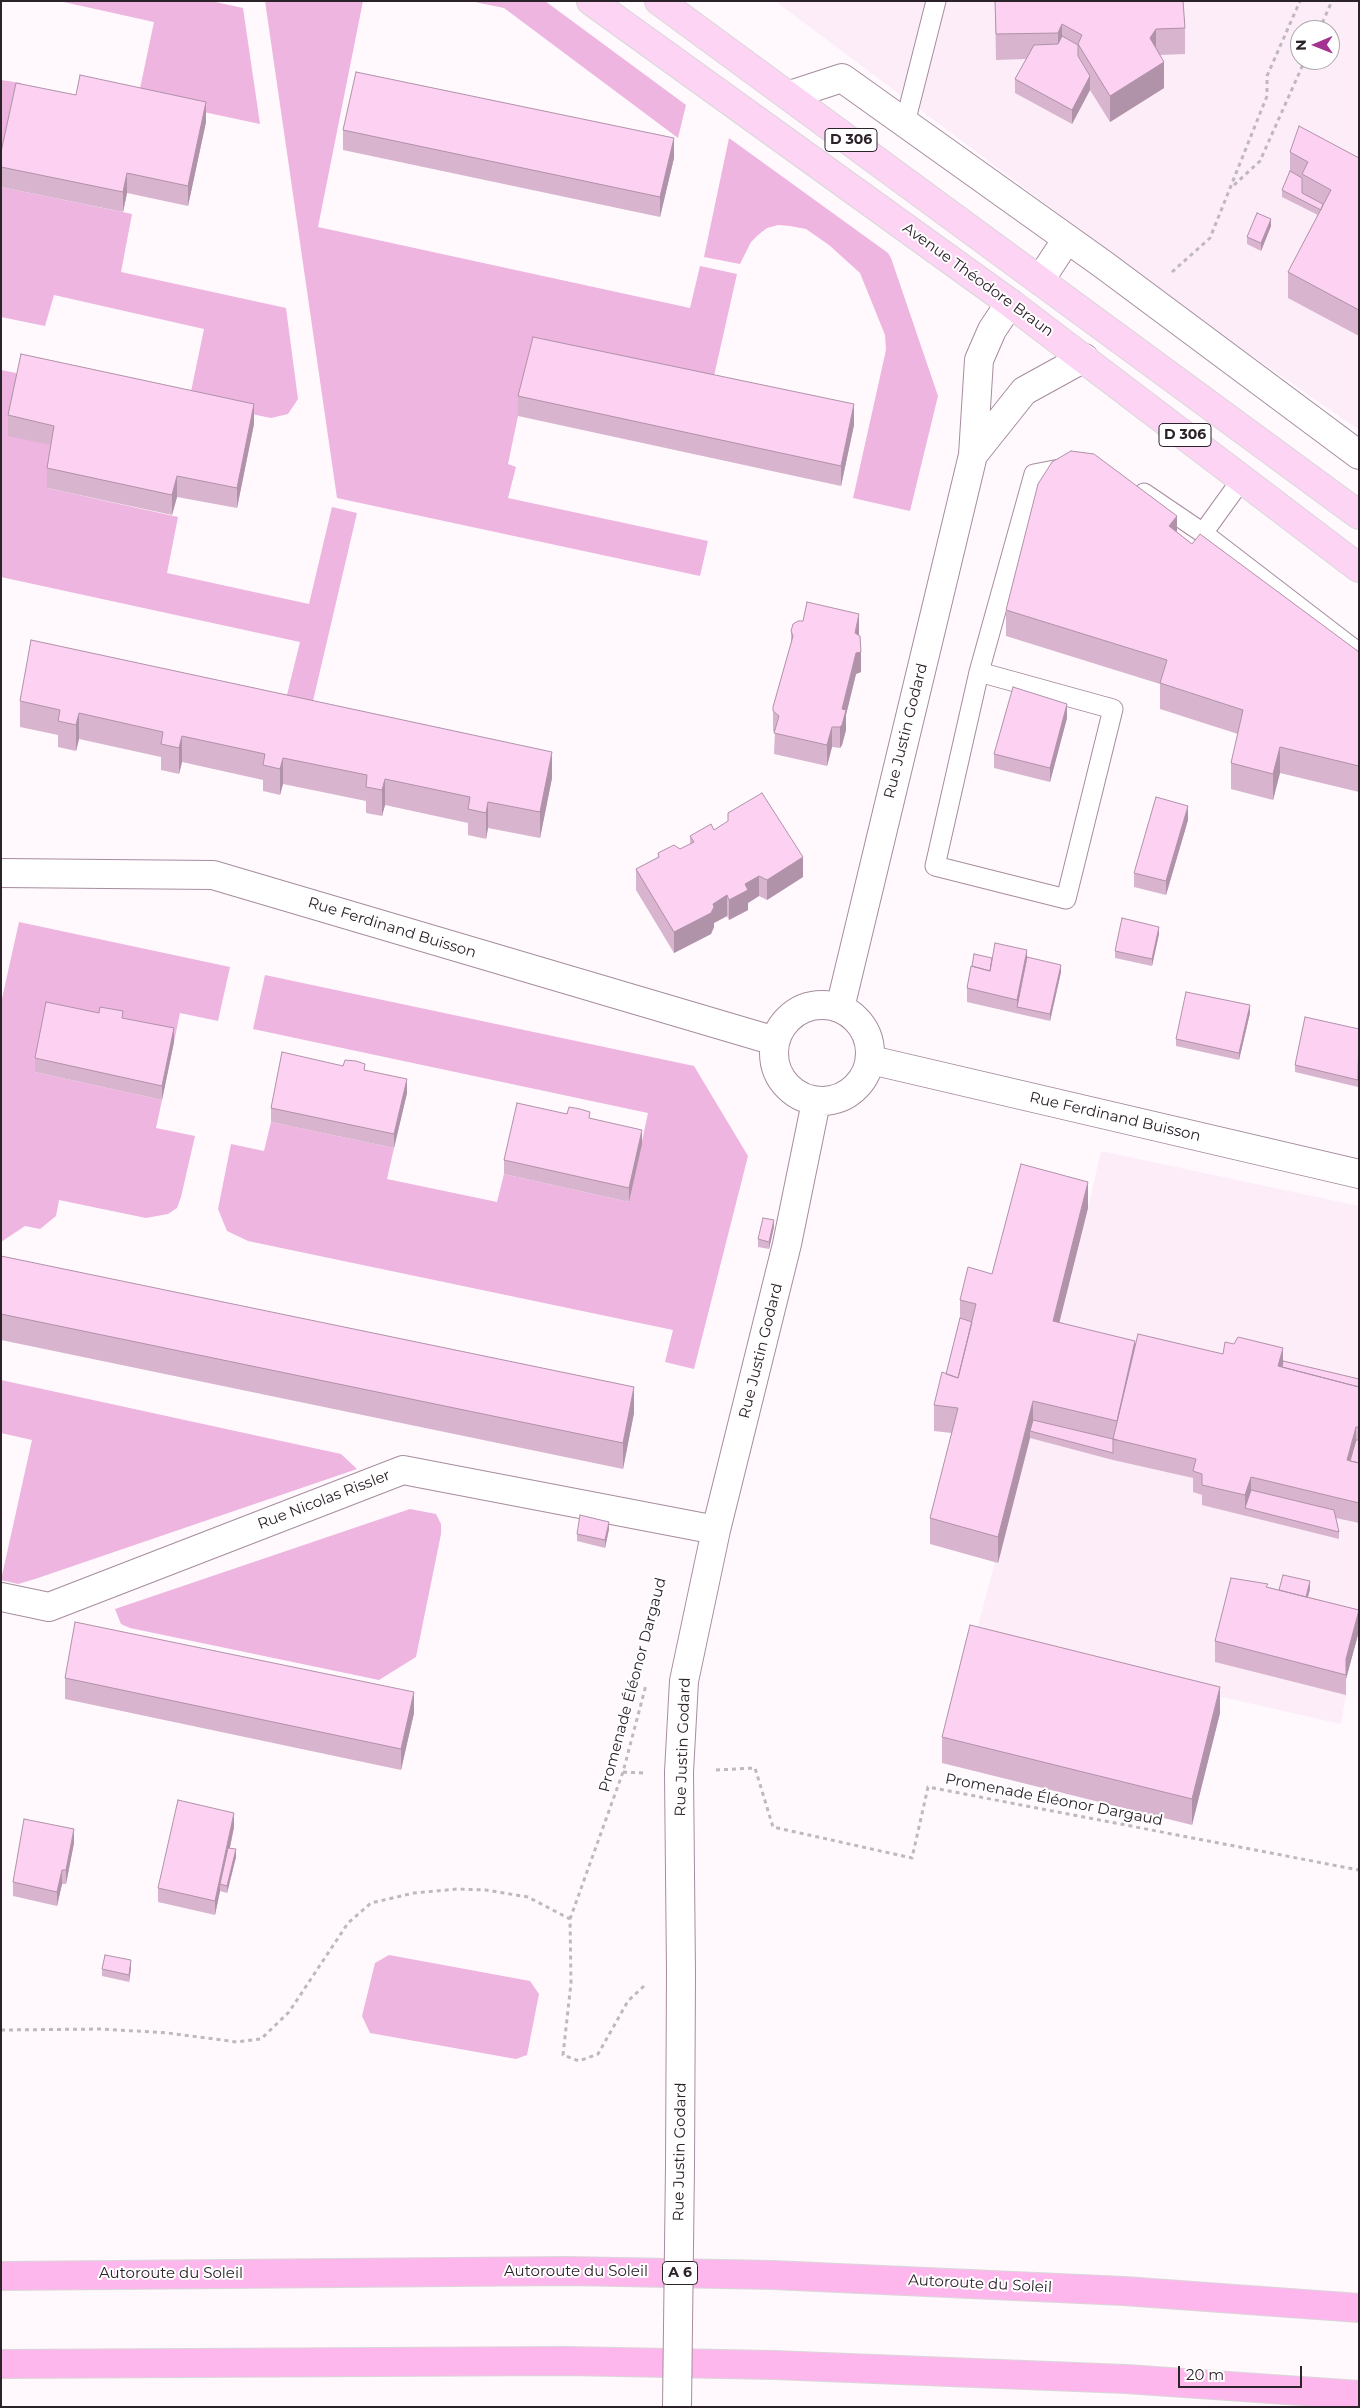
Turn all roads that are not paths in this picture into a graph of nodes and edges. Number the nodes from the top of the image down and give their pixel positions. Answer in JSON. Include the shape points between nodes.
{"nodes":[{"id":1,"x":591,"y":1,"type":"edge"},
{"id":2,"x":660,"y":1,"type":"edge"},
{"id":3,"x":936,"y":1,"type":"edge"},
{"id":4,"x":790,"y":95,"type":"junction"},
{"id":5,"x":905,"y":123,"type":"junction"},
{"id":6,"x":1067,"y":240,"type":"junction"},
{"id":7,"x":1040,"y":280,"type":"junction"},
{"id":8,"x":1010,"y":303,"type":"junction"},
{"id":9,"x":1084,"y":358,"type":"junction"},
{"id":10,"x":972,"y":455,"type":"junction"},
{"id":11,"x":1359,"y":455,"type":"edge"},
{"id":12,"x":1089,"y":463,"type":"edge"},
{"id":13,"x":1242,"y":479,"type":"junction"},
{"id":14,"x":1130,"y":483,"type":"edge"},
{"id":15,"x":1359,"y":515,"type":"edge"},
{"id":16,"x":1203,"y":533,"type":"junction"},
{"id":17,"x":1359,"y":568,"type":"edge"},
{"id":18,"x":1359,"y":653,"type":"edge"},
{"id":19,"x":979,"y":672,"type":"junction"},
{"id":20,"x":1,"y":873,"type":"edge"},
{"id":21,"x":840,"y":1008,"type":"junction"},
{"id":22,"x":775,"y":1041,"type":"junction"},
{"id":23,"x":871,"y":1060,"type":"junction"},
{"id":24,"x":816,"y":1102,"type":"junction"},
{"id":25,"x":1359,"y":1174,"type":"edge"},
{"id":26,"x":716,"y":1530,"type":"junction"},
{"id":27,"x":1,"y":1598,"type":"edge"},
{"id":28,"x":1,"y":2276,"type":"edge"},
{"id":29,"x":1359,"y":2308,"type":"edge"},
{"id":30,"x":1,"y":2364,"type":"edge"},
{"id":31,"x":1359,"y":2395,"type":"edge"},
{"id":32,"x":677,"y":2407,"type":"edge"}],
"edges":[{"from":1,"to":8,"type":"main road","name":"Avenue Théodore Braun","number":"D 306"},
{"from":2,"to":4,"type":"main road","number":"D 306"},
{"from":3,"to":5,"type":"lane"},
{"from":4,"to":5,"type":"street","via":[[842,78]]},
{"from":4,"to":7,"type":"main road","number":"D 306"},
{"from":5,"to":6,"type":"street"},
{"from":6,"to":7,"type":"street"},
{"from":6,"to":11,"type":"street"},
{"from":7,"to":8,"type":"main road"},
{"from":7,"to":15,"type":"main road","number":"D 306"},
{"from":8,"to":9,"type":"main road","name":"Avenue Théodore Braun","number":"D 306"},
{"from":8,"to":10,"type":"street","name":"Rue Justin Godard","via":[[992,330],[979,360]]},
{"from":9,"to":10,"type":"street","name":"Rue Justin Godard","via":[[1024,391]]},
{"from":9,"to":13,"type":"main road","name":"Avenue Théodore Braun","number":"D 306"},
{"from":10,"to":21,"type":"street","name":"Rue Justin Godard"},
{"from":12,"to":19,"type":"lane","via":[[1034,474]]},
{"from":13,"to":16,"type":"lane"},
{"from":13,"to":17,"type":"main road","name":"Avenue Théodore Braun","number":"D 306"},
{"from":14,"to":16,"type":"lane"},
{"from":16,"to":18,"type":"lane"},
{"from":19,"to":19,"type":"lane","via":[[935,866],[1066,899],[1113,709]]},
{"from":20,"to":22,"type":"street","name":"Rue Ferdinand Buisson","via":[[213,875]]},
{"from":21,"to":22,"type":"street","via":[[807,1007],[793,1014],[781,1027]]},
{"from":21,"to":23,"type":"street","via":[[854,1016],[864,1028],[870,1043]]},
{"from":22,"to":24,"type":"street","via":[[774,1058],[778,1074],[787,1088]]},
{"from":23,"to":24,"type":"street","via":[[858,1087],[832,1102]]},
{"from":23,"to":25,"type":"street","name":"Rue Ferdinand Buisson"},
{"from":24,"to":26,"type":"street","name":"Rue Justin Godard","via":[[787,1244]]},
{"from":26,"to":27,"type":"street","name":"Rue Nicolas Rissler","via":[[403,1470],[48,1607]]},
{"from":26,"to":32,"type":"street","name":"Rue Justin Godard","bridge":true,"via":[[684,1681],[679,1772],[681,1973]]},
{"from":28,"to":29,"type":"highway","name":"Autoroute du Soleil","number":"A 6","via":[[567,2271],[773,2275],[1124,2291]]},
{"from":30,"to":31,"type":"highway","via":[[566,2361],[774,2365],[1126,2379]]}]}
